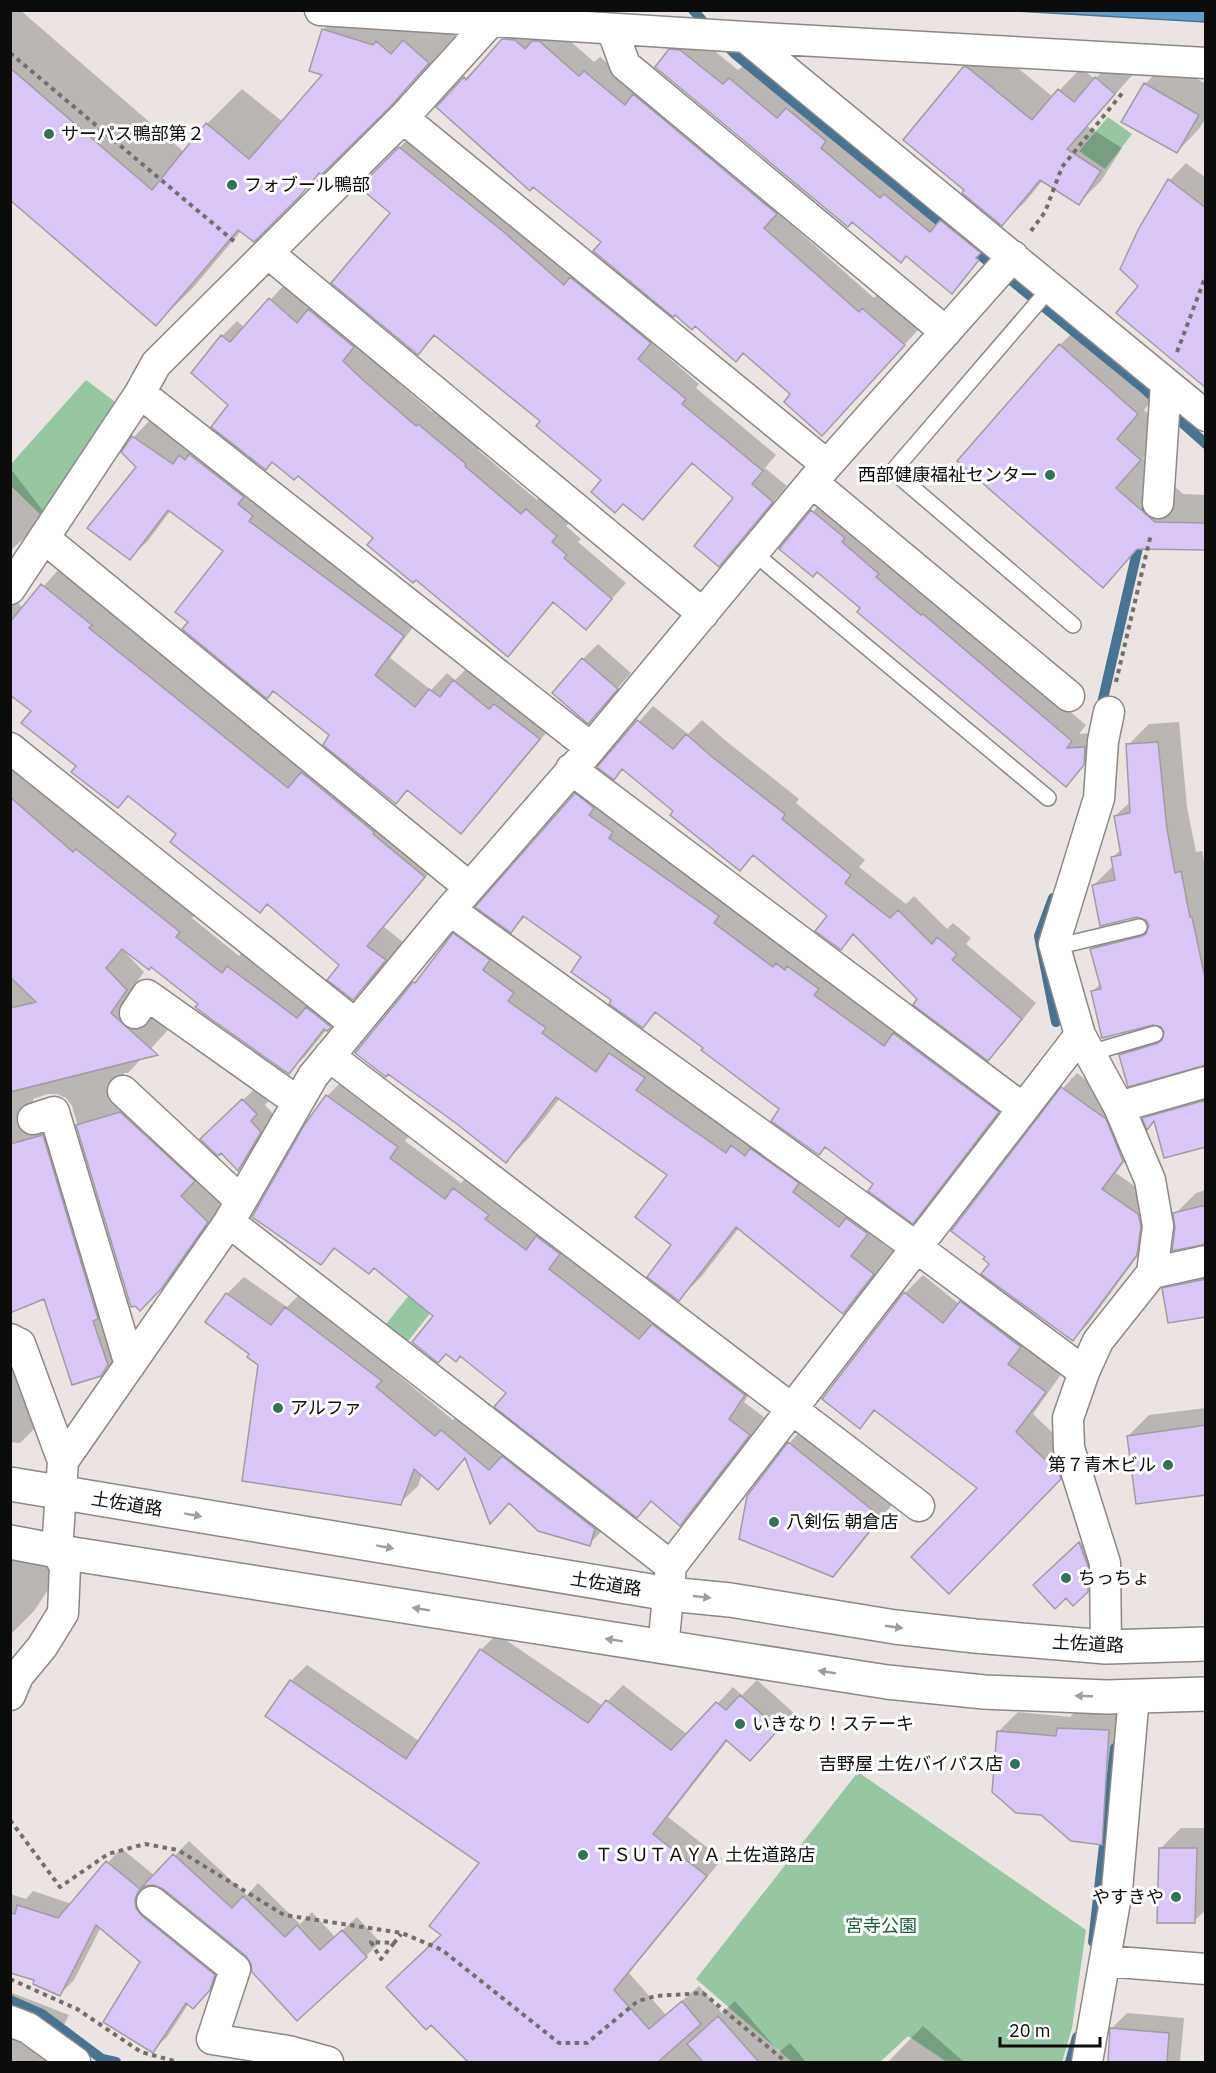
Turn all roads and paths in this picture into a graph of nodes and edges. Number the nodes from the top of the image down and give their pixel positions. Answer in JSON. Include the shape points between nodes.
{"nodes":[{"id":1,"x":320,"y":10,"type":"edge"},
{"id":2,"x":492,"y":21,"type":"junction"},
{"id":3,"x":612,"y":29,"type":"junction"},
{"id":4,"x":745,"y":37,"type":"junction"},
{"id":5,"x":10,"y":53,"type":"edge"},
{"id":6,"x":1149,"y":60,"type":"junction"},
{"id":7,"x":1206,"y":63,"type":"edge"},
{"id":8,"x":403,"y":118,"type":"junction"},
{"id":9,"x":1013,"y":256,"type":"junction"},
{"id":10,"x":263,"y":258,"type":"junction"},
{"id":11,"x":1206,"y":275,"type":"edge"},
{"id":12,"x":1050,"y":288,"type":"junction"},
{"id":13,"x":946,"y":332,"type":"junction"},
{"id":14,"x":1166,"y":384,"type":"junction"},
{"id":15,"x":140,"y":393,"type":"junction"},
{"id":16,"x":1206,"y":416,"type":"edge"},
{"id":17,"x":819,"y":473,"type":"junction"},
{"id":18,"x":1158,"y":503,"type":"joint"},
{"id":19,"x":44,"y":538,"type":"junction"},
{"id":20,"x":754,"y":553,"type":"junction"},
{"id":21,"x":10,"y":589,"type":"edge"},
{"id":22,"x":703,"y":614,"type":"junction"},
{"id":23,"x":1073,"y":625,"type":"dead end"},
{"id":24,"x":1069,"y":696,"type":"dead end"},
{"id":25,"x":1109,"y":712,"type":"joint"},
{"id":26,"x":10,"y":748,"type":"edge"},
{"id":27,"x":581,"y":758,"type":"junction"},
{"id":28,"x":1048,"y":798,"type":"dead end"},
{"id":29,"x":469,"y":887,"type":"junction"},
{"id":30,"x":450,"y":910,"type":"junction"},
{"id":31,"x":1139,"y":927,"type":"dead end"},
{"id":32,"x":1055,"y":947,"type":"junction"},
{"id":33,"x":135,"y":1013,"type":"dead end"},
{"id":34,"x":355,"y":1024,"type":"junction"},
{"id":35,"x":1155,"y":1034,"type":"dead end"},
{"id":36,"x":1085,"y":1044,"type":"junction"},
{"id":37,"x":329,"y":1056,"type":"junction"},
{"id":38,"x":1206,"y":1082,"type":"edge"},
{"id":39,"x":123,"y":1091,"type":"dead end"},
{"id":40,"x":298,"y":1102,"type":"junction"},
{"id":41,"x":1119,"y":1107,"type":"junction"},
{"id":42,"x":1022,"y":1108,"type":"junction"},
{"id":43,"x":33,"y":1119,"type":"dead end"},
{"id":44,"x":235,"y":1211,"type":"junction"},
{"id":45,"x":916,"y":1247,"type":"junction"},
{"id":46,"x":1206,"y":1261,"type":"edge"},
{"id":47,"x":1152,"y":1273,"type":"junction"},
{"id":48,"x":10,"y":1339,"type":"edge"},
{"id":49,"x":130,"y":1365,"type":"junction"},
{"id":50,"x":1077,"y":1366,"type":"junction"},
{"id":51,"x":792,"y":1408,"type":"junction"},
{"id":52,"x":63,"y":1461,"type":"junction"},
{"id":53,"x":10,"y":1485,"type":"edge"},
{"id":54,"x":61,"y":1492,"type":"junction"},
{"id":55,"x":919,"y":1506,"type":"dead end"},
{"id":56,"x":10,"y":1542,"type":"edge"},
{"id":57,"x":57,"y":1551,"type":"junction"},
{"id":58,"x":670,"y":1580,"type":"junction"},
{"id":59,"x":1206,"y":1644,"type":"edge"},
{"id":60,"x":1106,"y":1647,"type":"junction"},
{"id":61,"x":663,"y":1648,"type":"junction"},
{"id":62,"x":1206,"y":1694,"type":"edge"},
{"id":63,"x":10,"y":1695,"type":"edge"},
{"id":64,"x":1134,"y":1696,"type":"junction"},
{"id":65,"x":10,"y":1820,"type":"edge"},
{"id":66,"x":152,"y":1902,"type":"dead end"},
{"id":67,"x":402,"y":1933,"type":"junction"},
{"id":68,"x":394,"y":1943,"type":"junction"},
{"id":69,"x":1106,"y":1961,"type":"junction"},
{"id":70,"x":1206,"y":1969,"type":"edge"},
{"id":71,"x":10,"y":1979,"type":"edge"},
{"id":72,"x":10,"y":2021,"type":"edge"},
{"id":73,"x":284,"y":2057,"type":"edge"},
{"id":74,"x":75,"y":2062,"type":"edge"},
{"id":75,"x":178,"y":2062,"type":"edge"},
{"id":76,"x":328,"y":2062,"type":"edge"},
{"id":77,"x":786,"y":2062,"type":"edge"},
{"id":78,"x":1087,"y":2062,"type":"edge"}],
"edges":[{"from":1,"to":2,"type":"street"},
{"from":2,"to":3,"type":"street"},
{"from":2,"to":8,"type":"street"},
{"from":3,"to":4,"type":"street"},
{"from":3,"to":13,"type":"street","via":[[625,65]]},
{"from":4,"to":6,"type":"street"},
{"from":4,"to":9,"type":"street"},
{"from":5,"to":10,"type":"path"},
{"from":6,"to":7,"type":"street"},
{"from":6,"to":9,"type":"path","via":[[1062,166],[1045,212]]},
{"from":8,"to":10,"type":"street"},
{"from":8,"to":17,"type":"street"},
{"from":9,"to":12,"type":"street"},
{"from":9,"to":13,"type":"street"},
{"from":10,"to":15,"type":"street","via":[[156,364]]},
{"from":10,"to":22,"type":"street"},
{"from":11,"to":14,"type":"path"},
{"from":12,"to":14,"type":"street"},
{"from":12,"to":23,"type":"lane","via":[[893,471]]},
{"from":13,"to":17,"type":"street"},
{"from":14,"to":16,"type":"street"},
{"from":14,"to":18,"type":"street"},
{"from":15,"to":19,"type":"street"},
{"from":15,"to":27,"type":"street"},
{"from":17,"to":20,"type":"street"},
{"from":17,"to":24,"type":"street"},
{"from":18,"to":25,"type":"path"},
{"from":19,"to":21,"type":"street"},
{"from":19,"to":29,"type":"street"},
{"from":20,"to":22,"type":"street"},
{"from":20,"to":28,"type":"lane"},
{"from":22,"to":27,"type":"street"},
{"from":25,"to":32,"type":"street","via":[[1099,798]]},
{"from":26,"to":34,"type":"street"},
{"from":27,"to":29,"type":"street"},
{"from":27,"to":42,"type":"street"},
{"from":29,"to":30,"type":"street"},
{"from":30,"to":34,"type":"street"},
{"from":30,"to":45,"type":"street"},
{"from":31,"to":32,"type":"lane"},
{"from":32,"to":36,"type":"street"},
{"from":33,"to":40,"type":"street","via":[[147,995]]},
{"from":34,"to":37,"type":"street"},
{"from":35,"to":36,"type":"lane"},
{"from":36,"to":41,"type":"street"},
{"from":36,"to":42,"type":"street"},
{"from":37,"to":40,"type":"street"},
{"from":37,"to":51,"type":"street"},
{"from":38,"to":41,"type":"street"},
{"from":39,"to":44,"type":"street"},
{"from":40,"to":44,"type":"street"},
{"from":41,"to":47,"type":"street","via":[[1150,1180],[1158,1226]]},
{"from":42,"to":45,"type":"street"},
{"from":43,"to":49,"type":"street","via":[[54,1112]]},
{"from":44,"to":49,"type":"street"},
{"from":44,"to":58,"type":"street"},
{"from":45,"to":50,"type":"street"},
{"from":45,"to":51,"type":"street"},
{"from":46,"to":47,"type":"street"},
{"from":47,"to":50,"type":"street"},
{"from":48,"to":52,"type":"street","via":[[20,1344]]},
{"from":49,"to":52,"type":"street"},
{"from":50,"to":60,"type":"street","via":[[1068,1418],[1069,1448],[1105,1563]]},
{"from":51,"to":55,"type":"street"},
{"from":51,"to":58,"type":"street"},
{"from":52,"to":54,"type":"street"},
{"from":53,"to":54,"type":"highway","name":"土佐道路"},
{"from":54,"to":57,"type":"street"},
{"from":54,"to":58,"type":"highway","name":"土佐道路","one_way":true},
{"from":56,"to":57,"type":"highway"},
{"from":61,"to":57,"type":"highway","one_way":true},
{"from":57,"to":63,"type":"street","via":[[65,1567],[63,1613],[18,1676]]},
{"from":58,"to":60,"type":"highway","name":"土佐道路","one_way":true,"via":[[730,1600],[895,1627]]},
{"from":58,"to":61,"type":"street"},
{"from":59,"to":60,"type":"highway","name":"土佐道路"},
{"from":64,"to":61,"type":"highway","one_way":true,"via":[[984,1692],[886,1682]]},
{"from":62,"to":64,"type":"highway"},
{"from":64,"to":69,"type":"street","via":[[1117,1890]]},
{"from":65,"to":67,"type":"path","via":[[60,1887],[108,1854],[146,1844],[178,1850],[284,1915]]},
{"from":66,"to":73,"type":"street","via":[[235,1969],[212,2039]]},
{"from":67,"to":68,"type":"path"},
{"from":67,"to":77,"type":"path","via":[[442,1950],[559,2043],[587,2043],[638,2001],[656,1996],[703,1994]]},
{"from":68,"to":68,"type":"path","via":[[381,1959],[371,1942],[383,1942]]},
{"from":69,"to":70,"type":"street"},
{"from":69,"to":78,"type":"street"},
{"from":71,"to":75,"type":"path","via":[[77,2009],[141,2052]]},
{"from":72,"to":74,"type":"street","via":[[28,2028]]},
{"from":73,"to":76,"type":"street"}]}
